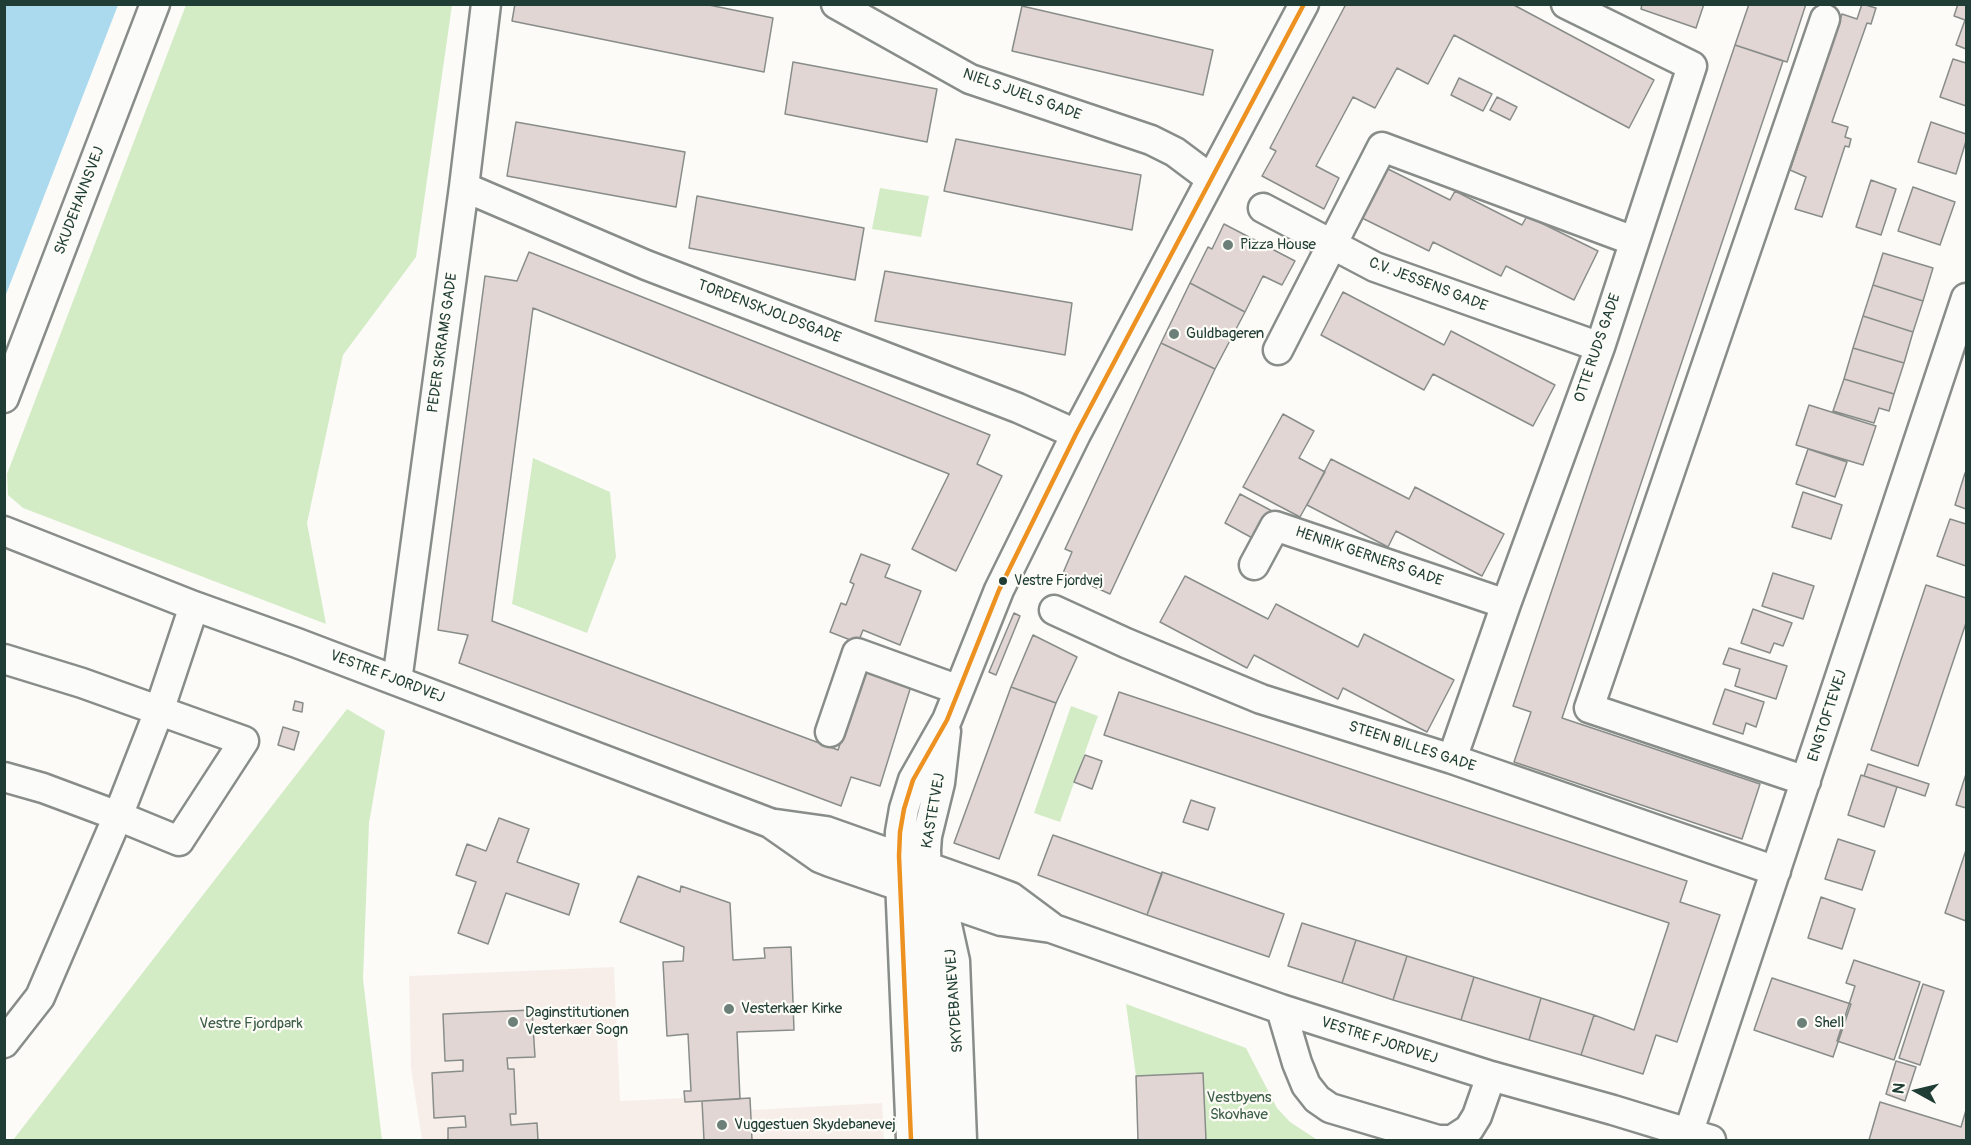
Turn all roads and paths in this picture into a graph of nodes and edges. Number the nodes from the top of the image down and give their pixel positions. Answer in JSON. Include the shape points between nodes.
{"nodes":[{"id":1,"x":155,"y":4,"type":"edge"},
{"id":2,"x":486,"y":4,"type":"edge"},
{"id":3,"x":836,"y":4,"type":"edge"},
{"id":4,"x":1304,"y":4,"type":"edge"},
{"id":5,"x":1566,"y":4,"type":"edge"},
{"id":6,"x":1826,"y":19,"type":"dead end"},
{"id":7,"x":1211,"y":179,"type":"junction"},
{"id":8,"x":464,"y":187,"type":"junction"},
{"id":9,"x":1263,"y":208,"type":"dead end"},
{"id":10,"x":1634,"y":241,"type":"junction"},
{"id":11,"x":1332,"y":244,"type":"junction"},
{"id":12,"x":1966,"y":297,"type":"edge"},
{"id":13,"x":1600,"y":347,"type":"junction"},
{"id":14,"x":1278,"y":350,"type":"dead end"},
{"id":15,"x":4,"y":398,"type":"edge"},
{"id":16,"x":1076,"y":434,"type":"junction"},
{"id":17,"x":4,"y":531,"type":"edge"},
{"id":18,"x":1254,"y":565,"type":"dead end"},
{"id":19,"x":1506,"y":603,"type":"junction"},
{"id":20,"x":194,"y":606,"type":"junction"},
{"id":21,"x":1054,"y":610,"type":"dead end"},
{"id":22,"x":4,"y":659,"type":"edge"},
{"id":23,"x":397,"y":681,"type":"junction"},
{"id":24,"x":959,"y":690,"type":"junction"},
{"id":25,"x":159,"y":711,"type":"junction"},
{"id":26,"x":947,"y":720,"type":"junction"},
{"id":27,"x":830,"y":732,"type":"dead end"},
{"id":28,"x":1452,"y":759,"type":"junction"},
{"id":29,"x":4,"y":777,"type":"edge"},
{"id":30,"x":1806,"y":781,"type":"junction"},
{"id":31,"x":118,"y":816,"type":"junction"},
{"id":32,"x":770,"y":824,"type":"junction"},
{"id":33,"x":899,"y":856,"type":"junction"},
{"id":34,"x":927,"y":866,"type":"junction"},
{"id":35,"x":1776,"y":871,"type":"junction"},
{"id":36,"x":901,"y":887,"type":"junction"},
{"id":37,"x":935,"y":899,"type":"junction"},
{"id":38,"x":1051,"y":928,"type":"junction"},
{"id":39,"x":1281,"y":1009,"type":"junction"},
{"id":40,"x":4,"y":1043,"type":"edge"},
{"id":41,"x":1491,"y":1076,"type":"junction"},
{"id":42,"x":1700,"y":1137,"type":"edge"},
{"id":43,"x":912,"y":1140,"type":"edge"},
{"id":44,"x":939,"y":1140,"type":"edge"},
{"id":45,"x":962,"y":1140,"type":"edge"}],
"edges":[{"from":1,"to":15,"type":"street","name":"SKUDEHAVNSVEJ"},
{"from":2,"to":8,"type":"street","name":"PEDER SKRAMS GADE"},
{"from":3,"to":7,"type":"street","name":"NIELS JUELS GADE","via":[[970,79],[1151,140],[1175,152]]},
{"from":4,"to":7,"type":"street","name":"KASTETVEJ"},
{"from":5,"to":10,"type":"street","name":"OTTE RUDS GADE","via":[[1692,66]]},
{"from":6,"to":30,"type":"street","via":[[1589,708]]},
{"from":7,"to":16,"type":"street","name":"KASTETVEJ"},
{"from":8,"to":16,"type":"street","name":"TORDENSKJOLDSGADE","via":[[645,265],[1018,408]]},
{"from":8,"to":23,"type":"street","name":"PEDER SKRAMS GADE"},
{"from":9,"to":11,"type":"street","name":"C.V. JESSENS GADE"},
{"from":10,"to":11,"type":"street","via":[[1382,147]]},
{"from":10,"to":13,"type":"street","name":"OTTE RUDS GADE"},
{"from":11,"to":13,"type":"street","name":"C.V. JESSENS GADE","via":[[1375,267]]},
{"from":11,"to":14,"type":"street"},
{"from":12,"to":30,"type":"street","name":"ENGTOFTEVEJ"},
{"from":13,"to":19,"type":"street","name":"OTTE RUDS GADE"},
{"from":16,"to":24,"type":"street","name":"KASTETVEJ","via":[[999,590]]},
{"from":17,"to":20,"type":"street","name":"VESTRE FJORDVEJ"},
{"from":18,"to":19,"type":"street","name":"HENRIK GERNERS GADE","via":[[1275,526]]},
{"from":19,"to":28,"type":"street","name":"OTTE RUDS GADE"},
{"from":20,"to":23,"type":"street","name":"VESTRE FJORDVEJ"},
{"from":20,"to":25,"type":"street"},
{"from":21,"to":28,"type":"street","name":"STEEN BILLES GADE","via":[[1261,699]]},
{"from":22,"to":25,"type":"street"},
{"from":23,"to":32,"type":"street","name":"VESTRE FJORDVEJ"},
{"from":24,"to":26,"type":"street","name":"KASTETVEJ"},
{"from":24,"to":27,"type":"street","via":[[857,653]]},
{"from":25,"to":31,"type":"street"},
{"from":25,"to":31,"type":"street","via":[[244,741],[179,841]]},
{"from":26,"to":33,"type":"street","name":"KASTETVEJ","via":[[913,780],[901,824]]},
{"from":26,"to":34,"type":"street","name":"KASTETVEJ","via":[[940,783],[927,836]]},
{"from":28,"to":35,"type":"street","name":"STEEN BILLES GADE"},
{"from":29,"to":31,"type":"street"},
{"from":30,"to":35,"type":"street","name":"ENGTOFTEVEJ"},
{"from":31,"to":40,"type":"street","via":[[40,997]]},
{"from":32,"to":33,"type":"street","name":"VESTRE FJORDVEJ","via":[[826,831]]},
{"from":32,"to":36,"type":"street","name":"VESTRE FJORDVEJ","via":[[820,858]]},
{"from":33,"to":34,"type":"street","name":"VESTRE FJORDVEJ"},
{"from":33,"to":36,"type":"street"},
{"from":34,"to":37,"type":"street","name":"SKYDEBANEVEJ"},
{"from":34,"to":38,"type":"street","name":"VESTRE FJORDVEJ","via":[[1011,897]]},
{"from":35,"to":42,"type":"street","name":"ENGTOFTEVEJ"},
{"from":36,"to":37,"type":"street","name":"VESTRE FJORDVEJ"},
{"from":36,"to":43,"type":"street"},
{"from":37,"to":38,"type":"street","name":"VESTRE FJORDVEJ","via":[[1000,921]]},
{"from":37,"to":44,"type":"street"},
{"from":37,"to":45,"type":"street","name":"SKYDEBANEVEJ","via":[[955,961]]},
{"from":38,"to":39,"type":"street","name":"VESTRE FJORDVEJ"},
{"from":39,"to":41,"type":"street","name":"VESTRE FJORDVEJ"},
{"from":39,"to":41,"type":"street","via":[[1306,1085],[1330,1108],[1438,1140],[1452,1140],[1469,1129],[1477,1116]]},
{"from":41,"to":42,"type":"street","name":"VESTRE FJORDVEJ"}]}
